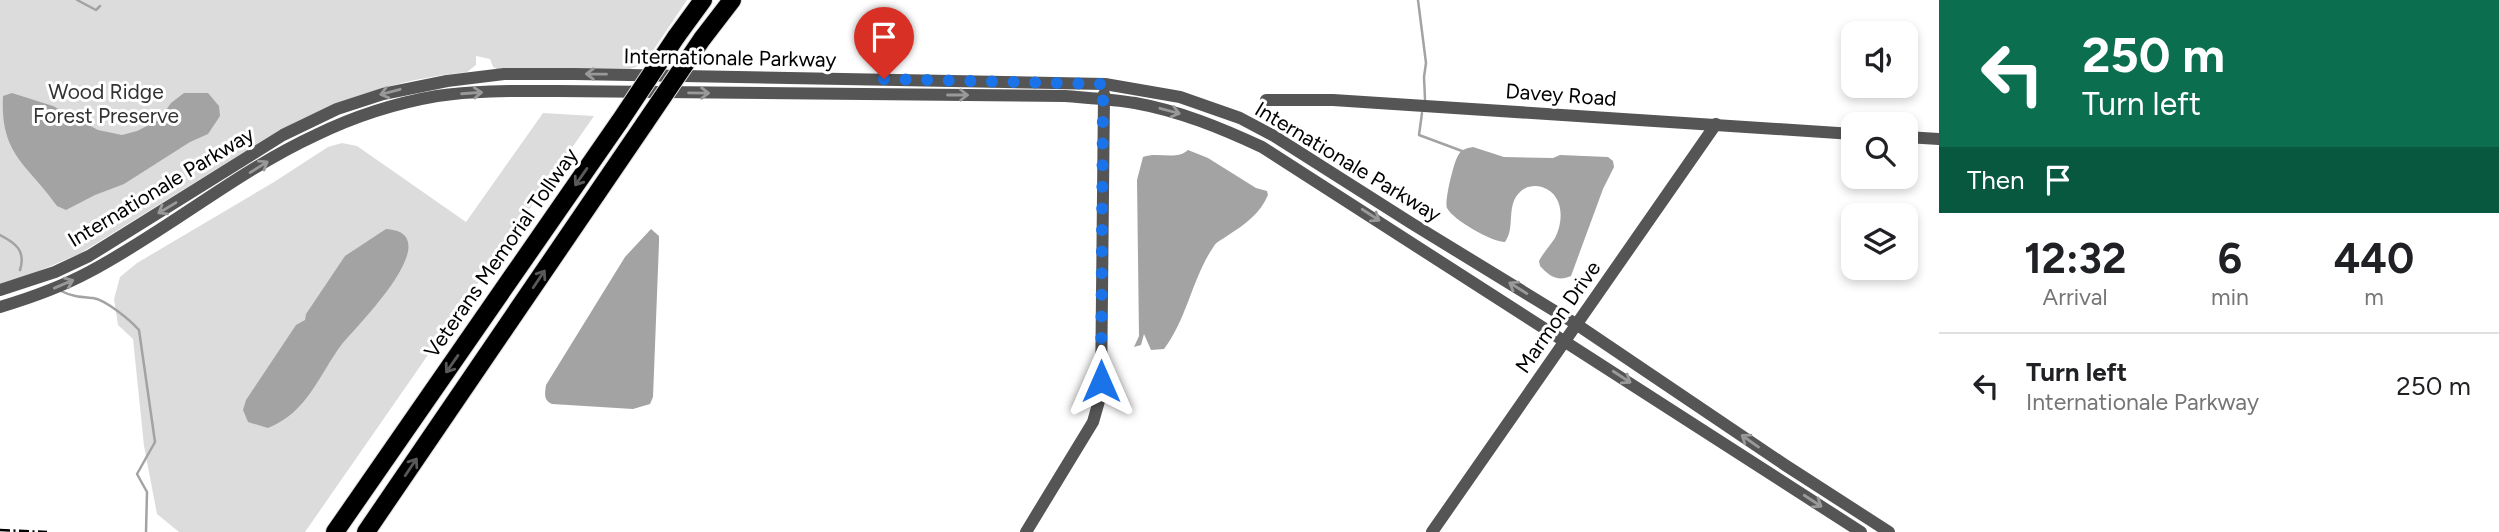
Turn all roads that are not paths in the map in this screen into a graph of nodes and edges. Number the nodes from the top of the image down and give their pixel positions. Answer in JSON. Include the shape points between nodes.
{"nodes":[{"id":1,"x":704,"y":0,"type":"edge"},
{"id":2,"x":732,"y":0,"type":"edge"},
{"id":3,"x":1105,"y":84,"type":"junction"},
{"id":4,"x":1103,"y":100,"type":"junction"},
{"id":5,"x":1266,"y":100,"type":"dead end"},
{"id":6,"x":1716,"y":124,"type":"junction"},
{"id":7,"x":1841,"y":133,"type":"edge"},
{"id":8,"x":1918,"y":138,"type":"edge"},
{"id":9,"x":1939,"y":139,"type":"edge"},
{"id":10,"x":18,"y":285,"type":"junction"},
{"id":11,"x":0,"y":290,"type":"edge"},
{"id":12,"x":19,"y":300,"type":"junction"},
{"id":13,"x":0,"y":307,"type":"edge"},
{"id":14,"x":1576,"y":324,"type":"junction"},
{"id":15,"x":1565,"y":340,"type":"junction"},
{"id":16,"x":340,"y":525,"type":"edge"},
{"id":17,"x":369,"y":528,"type":"edge"},
{"id":18,"x":1026,"y":532,"type":"edge"},
{"id":19,"x":1432,"y":532,"type":"edge"},
{"id":20,"x":1861,"y":532,"type":"edge"},
{"id":21,"x":1889,"y":532,"type":"edge"}],
"edges":[{"from":1,"to":16,"type":"highway","name":"Veterans Memorial Tollway","one_way":true,"bridge":true},
{"from":17,"to":2,"type":"highway","one_way":true,"bridge":true},
{"from":3,"to":4,"type":"street"},
{"from":3,"to":10,"type":"street","name":"Internationale Parkway","one_way":true,"via":[[504,74],[416,86],[337,110],[283,135],[89,256]]},
{"from":14,"to":3,"type":"street","name":"Internationale Parkway","one_way":true,"via":[[1240,118],[1180,97]]},
{"from":12,"to":4,"type":"street","name":"Internationale Parkway","one_way":true,"via":[[87,274],[310,138],[364,116],[436,96],[559,91]]},
{"from":4,"to":15,"type":"street","name":"Internationale Parkway","one_way":true,"via":[[1172,111],[1262,147]]},
{"from":4,"to":18,"type":"street","via":[[1101,394],[1093,422]]},
{"from":5,"to":6,"type":"street","name":"Davey Road","via":[[1333,100]]},
{"from":6,"to":7,"type":"street","name":"Davey Road"},
{"from":6,"to":14,"type":"street","name":"Marmon Drive"},
{"from":8,"to":9,"type":"street"},
{"from":10,"to":11,"type":"street","name":"Internationale Parkway"},
{"from":10,"to":12,"type":"street"},
{"from":12,"to":13,"type":"street","name":"Internationale Parkway"},
{"from":14,"to":15,"type":"street","name":"Marmon Drive"},
{"from":21,"to":14,"type":"street","name":"Internationale Parkway","one_way":true},
{"from":15,"to":19,"type":"street","name":"Marmon Drive"},
{"from":15,"to":20,"type":"street","name":"Internationale Parkway","one_way":true}]}
